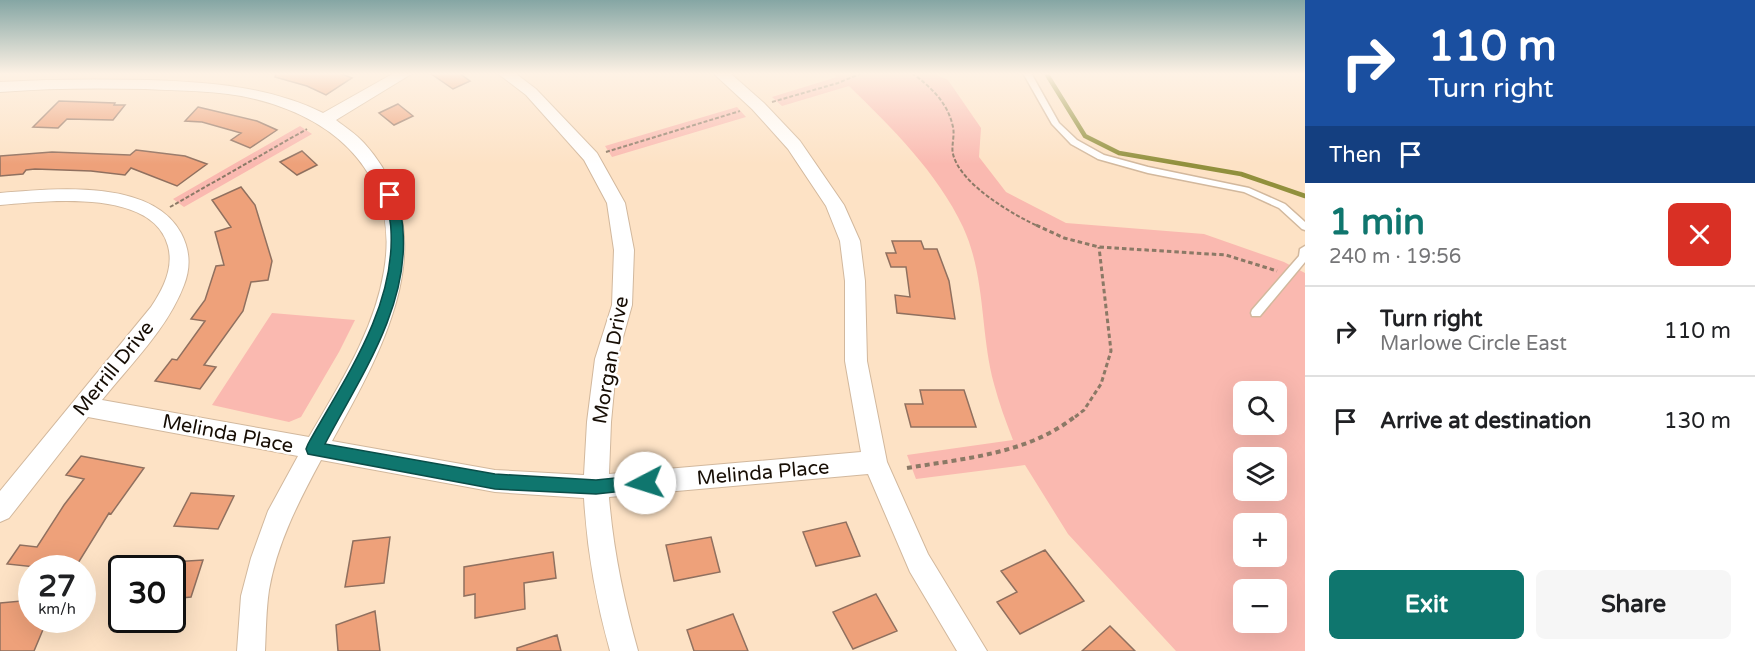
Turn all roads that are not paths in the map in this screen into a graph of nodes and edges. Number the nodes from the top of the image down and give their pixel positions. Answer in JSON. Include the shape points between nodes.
{"nodes":[{"id":1,"x":287,"y":103,"type":"edge"},
{"id":2,"x":352,"y":103,"type":"edge"},
{"id":3,"x":542,"y":103,"type":"edge"},
{"id":4,"x":755,"y":103,"type":"edge"},
{"id":5,"x":1044,"y":103,"type":"edge"},
{"id":6,"x":325,"y":119,"type":"junction"},
{"id":7,"x":0,"y":199,"type":"edge"},
{"id":8,"x":1305,"y":227,"type":"edge"},
{"id":9,"x":1305,"y":249,"type":"edge"},
{"id":10,"x":1256,"y":313,"type":"dead end"},
{"id":11,"x":83,"y":406,"type":"junction"},
{"id":12,"x":314,"y":449,"type":"junction"},
{"id":13,"x":875,"y":462,"type":"junction"},
{"id":14,"x":596,"y":487,"type":"junction"},
{"id":15,"x":0,"y":510,"type":"edge"},
{"id":16,"x":251,"y":651,"type":"edge"},
{"id":17,"x":624,"y":651,"type":"edge"},
{"id":18,"x":973,"y":651,"type":"edge"}],
"edges":[{"from":1,"to":6,"type":"street"},
{"from":2,"to":6,"type":"street"},
{"from":3,"to":14,"type":"street","name":"Morgan Drive","via":[[591,157],[616,203],[624,250],[622,305],[606,359],[601,401]]},
{"from":4,"to":13,"type":"street","via":[[794,145],[835,206],[850,241],[855,281],[856,362]]},
{"from":5,"to":8,"type":"lane","via":[[1056,124],[1074,142],[1101,157],[1246,190],[1282,206]]},
{"from":6,"to":12,"type":"street","via":[[345,133],[378,171],[390,195],[397,231],[395,272],[384,311],[365,356]]},
{"from":7,"to":11,"type":"street","name":"Merrill Drive","via":[[31,196],[116,200],[157,214],[178,244],[179,266],[168,298]]},
{"from":9,"to":10,"type":"lane","via":[[1304,257]]},
{"from":11,"to":12,"type":"street","name":"Melinda Place"},
{"from":11,"to":15,"type":"street","name":"Merrill Drive"},
{"from":12,"to":14,"type":"street","name":"Melinda Place","via":[[495,481]]},
{"from":12,"to":16,"type":"street","via":[[277,519],[255,593]]},
{"from":13,"to":14,"type":"street","name":"Melinda Place"},
{"from":13,"to":18,"type":"street","via":[[919,562]]},
{"from":14,"to":17,"type":"street","name":"Morgan Drive","via":[[599,531]]}]}
